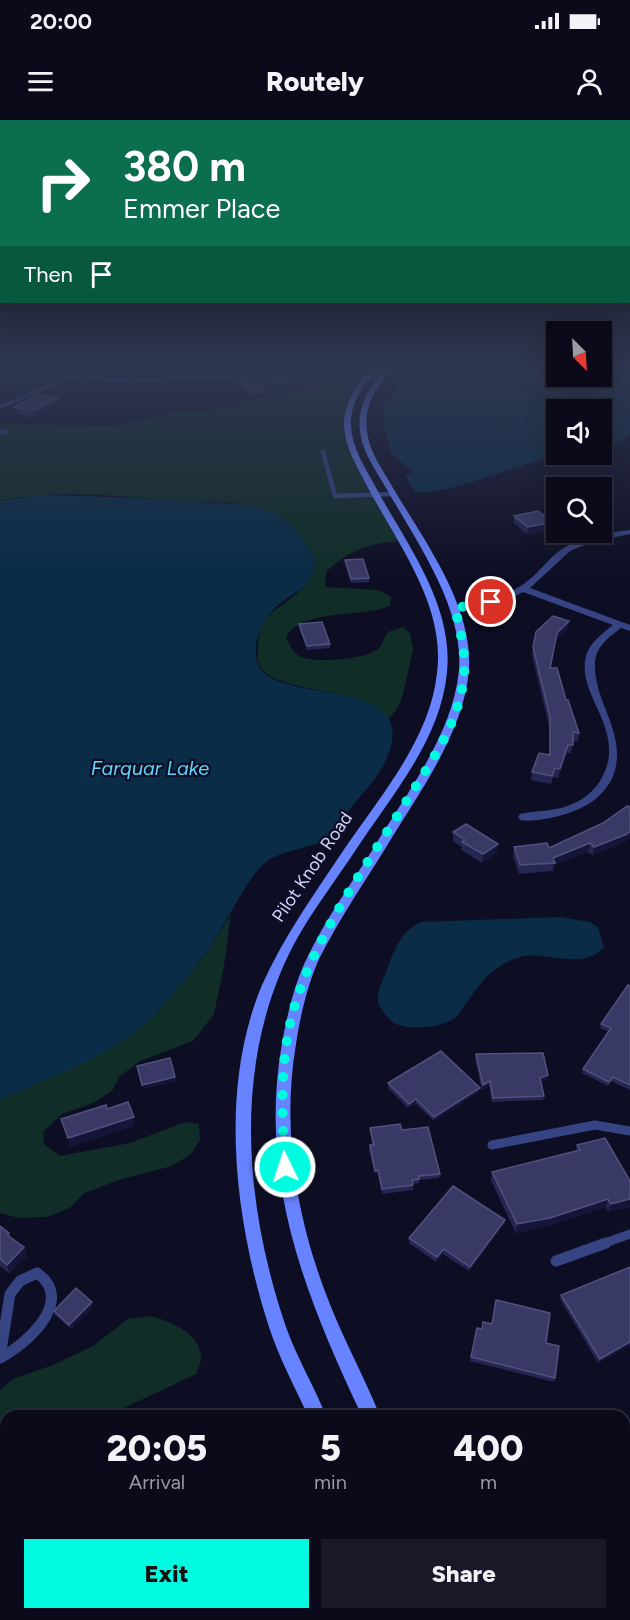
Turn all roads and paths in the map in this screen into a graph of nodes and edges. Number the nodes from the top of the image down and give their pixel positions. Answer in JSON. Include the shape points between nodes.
{"nodes":[{"id":1,"x":351,"y":440,"type":"edge"},
{"id":2,"x":364,"y":440,"type":"edge"},
{"id":3,"x":323,"y":452,"type":"dead end"},
{"id":4,"x":393,"y":494,"type":"junction"},
{"id":5,"x":376,"y":495,"type":"junction"},
{"id":6,"x":630,"y":532,"type":"edge"},
{"id":7,"x":522,"y":588,"type":"junction"},
{"id":8,"x":455,"y":608,"type":"junction"},
{"id":9,"x":436,"y":612,"type":"junction"},
{"id":10,"x":624,"y":627,"type":"edge"},
{"id":11,"x":524,"y":817,"type":"dead end"},
{"id":12,"x":630,"y":1131,"type":"edge"},
{"id":13,"x":492,"y":1145,"type":"dead end"},
{"id":14,"x":630,"y":1234,"type":"edge"},
{"id":15,"x":556,"y":1262,"type":"dead end"},
{"id":16,"x":0,"y":1358,"type":"edge"},
{"id":17,"x":314,"y":1410,"type":"edge"},
{"id":18,"x":368,"y":1410,"type":"edge"}],
"edges":[{"from":1,"to":5,"type":"main road","name":"Pilot Knob Road"},
{"from":2,"to":4,"type":"main road"},
{"from":3,"to":5,"type":"lane","via":[[335,496]]},
{"from":4,"to":5,"type":"lane"},
{"from":4,"to":8,"type":"main road"},
{"from":5,"to":9,"type":"main road","name":"Pilot Knob Road"},
{"from":6,"to":7,"type":"street","via":[[569,548]]},
{"from":7,"to":8,"type":"street","via":[[491,602]]},
{"from":7,"to":10,"type":"street"},
{"from":8,"to":9,"type":"main road"},
{"from":8,"to":18,"type":"main road","via":[[464,657],[456,713],[440,747],[313,958],[300,989],[284,1058],[285,1167],[296,1231],[335,1343]]},
{"from":9,"to":17,"type":"main road","name":"Pilot Knob Road","via":[[444,663],[430,722],[404,770],[277,963],[257,1017],[247,1068],[243,1138],[254,1246],[279,1329]]},
{"from":10,"to":11,"type":"street","via":[[596,646],[590,666],[616,745],[616,760],[610,774],[589,800],[555,813]]},
{"from":12,"to":13,"type":"lane","via":[[595,1125]]},
{"from":14,"to":15,"type":"lane"},
{"from":16,"to":16,"type":"lane","via":[[10,1354],[43,1324],[52,1294],[47,1280],[37,1273],[20,1281],[10,1294]]}]}
